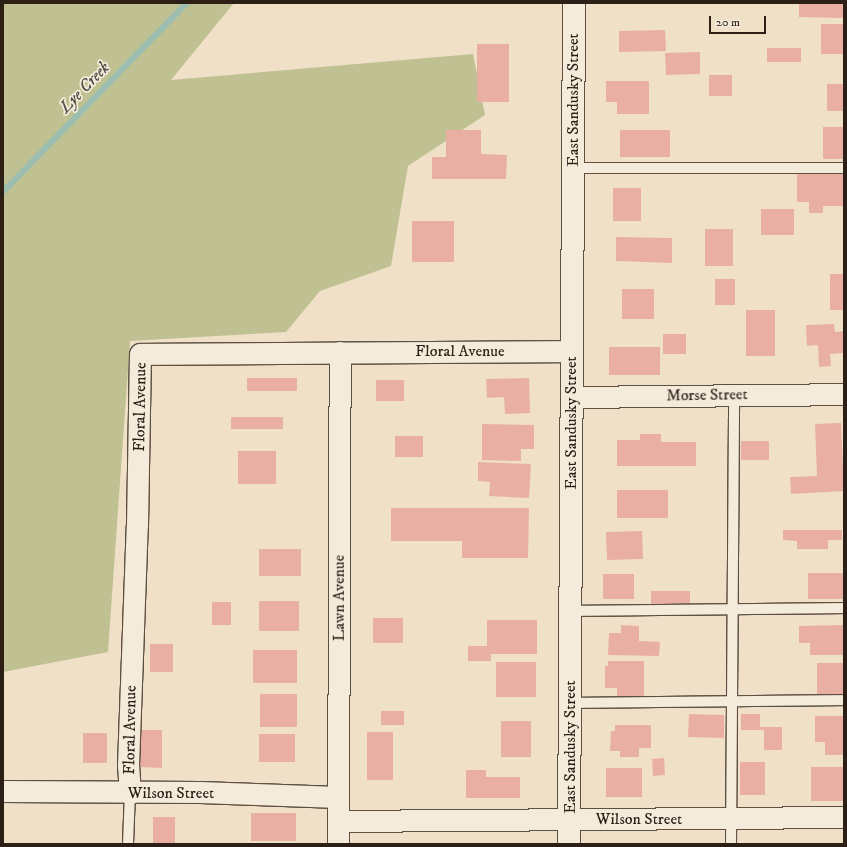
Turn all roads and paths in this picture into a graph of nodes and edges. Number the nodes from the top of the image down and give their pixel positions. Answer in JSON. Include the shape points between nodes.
{"nodes":[{"id":1,"x":574,"y":3,"type":"edge"},
{"id":2,"x":573,"y":168,"type":"junction"},
{"id":3,"x":844,"y":168,"type":"edge"},
{"id":4,"x":571,"y":351,"type":"junction"},
{"id":5,"x":340,"y":352,"type":"junction"},
{"id":6,"x":844,"y":394,"type":"edge"},
{"id":7,"x":734,"y":395,"type":"junction"},
{"id":8,"x":571,"y":397,"type":"junction"},
{"id":9,"x":844,"y":608,"type":"edge"},
{"id":10,"x":733,"y":609,"type":"junction"},
{"id":11,"x":570,"y":611,"type":"junction"},
{"id":12,"x":844,"y":700,"type":"edge"},
{"id":13,"x":732,"y":702,"type":"junction"},
{"id":14,"x":570,"y":703,"type":"junction"},
{"id":15,"x":3,"y":791,"type":"edge"},
{"id":16,"x":130,"y":793,"type":"junction"},
{"id":17,"x":338,"y":797,"type":"junction"},
{"id":18,"x":844,"y":817,"type":"edge"},
{"id":19,"x":731,"y":819,"type":"junction"},
{"id":20,"x":569,"y":820,"type":"junction"},
{"id":21,"x":338,"y":821,"type":"junction"},
{"id":22,"x":128,"y":844,"type":"edge"},
{"id":23,"x":338,"y":844,"type":"edge"},
{"id":24,"x":569,"y":844,"type":"edge"},
{"id":25,"x":731,"y":844,"type":"edge"}],
"edges":[{"from":1,"to":2,"type":"main road","name":"East Sandusky Street"},
{"from":2,"to":3,"type":"lane"},
{"from":2,"to":4,"type":"main road","name":"East Sandusky Street"},
{"from":4,"to":5,"type":"street","name":"Floral Avenue"},
{"from":4,"to":8,"type":"main road","name":"East Sandusky Street"},
{"from":5,"to":16,"type":"street","name":"Floral Avenue","via":[[140,354],[137,525],[128,742]]},
{"from":5,"to":17,"type":"street","name":"Lawn Avenue"},
{"from":6,"to":7,"type":"street","name":"Morse Street"},
{"from":7,"to":8,"type":"street","name":"Morse Street"},
{"from":7,"to":10,"type":"lane"},
{"from":8,"to":11,"type":"main road","name":"East Sandusky Street"},
{"from":9,"to":10,"type":"lane"},
{"from":10,"to":11,"type":"lane"},
{"from":10,"to":13,"type":"lane"},
{"from":11,"to":14,"type":"main road","name":"East Sandusky Street"},
{"from":12,"to":13,"type":"lane"},
{"from":13,"to":14,"type":"lane"},
{"from":13,"to":19,"type":"lane"},
{"from":14,"to":20,"type":"main road","name":"East Sandusky Street"},
{"from":15,"to":16,"type":"street","name":"Wilson Street"},
{"from":16,"to":17,"type":"street","name":"Wilson Street","via":[[200,792]]},
{"from":16,"to":22,"type":"lane"},
{"from":17,"to":21,"type":"street","name":"Lawn Avenue"},
{"from":18,"to":19,"type":"street","name":"Wilson Street"},
{"from":19,"to":20,"type":"street","name":"Wilson Street"},
{"from":19,"to":25,"type":"lane"},
{"from":20,"to":21,"type":"street","name":"Wilson Street"},
{"from":20,"to":24,"type":"main road","name":"East Sandusky Street"},
{"from":21,"to":23,"type":"street","name":"Lawn Avenue"}]}
